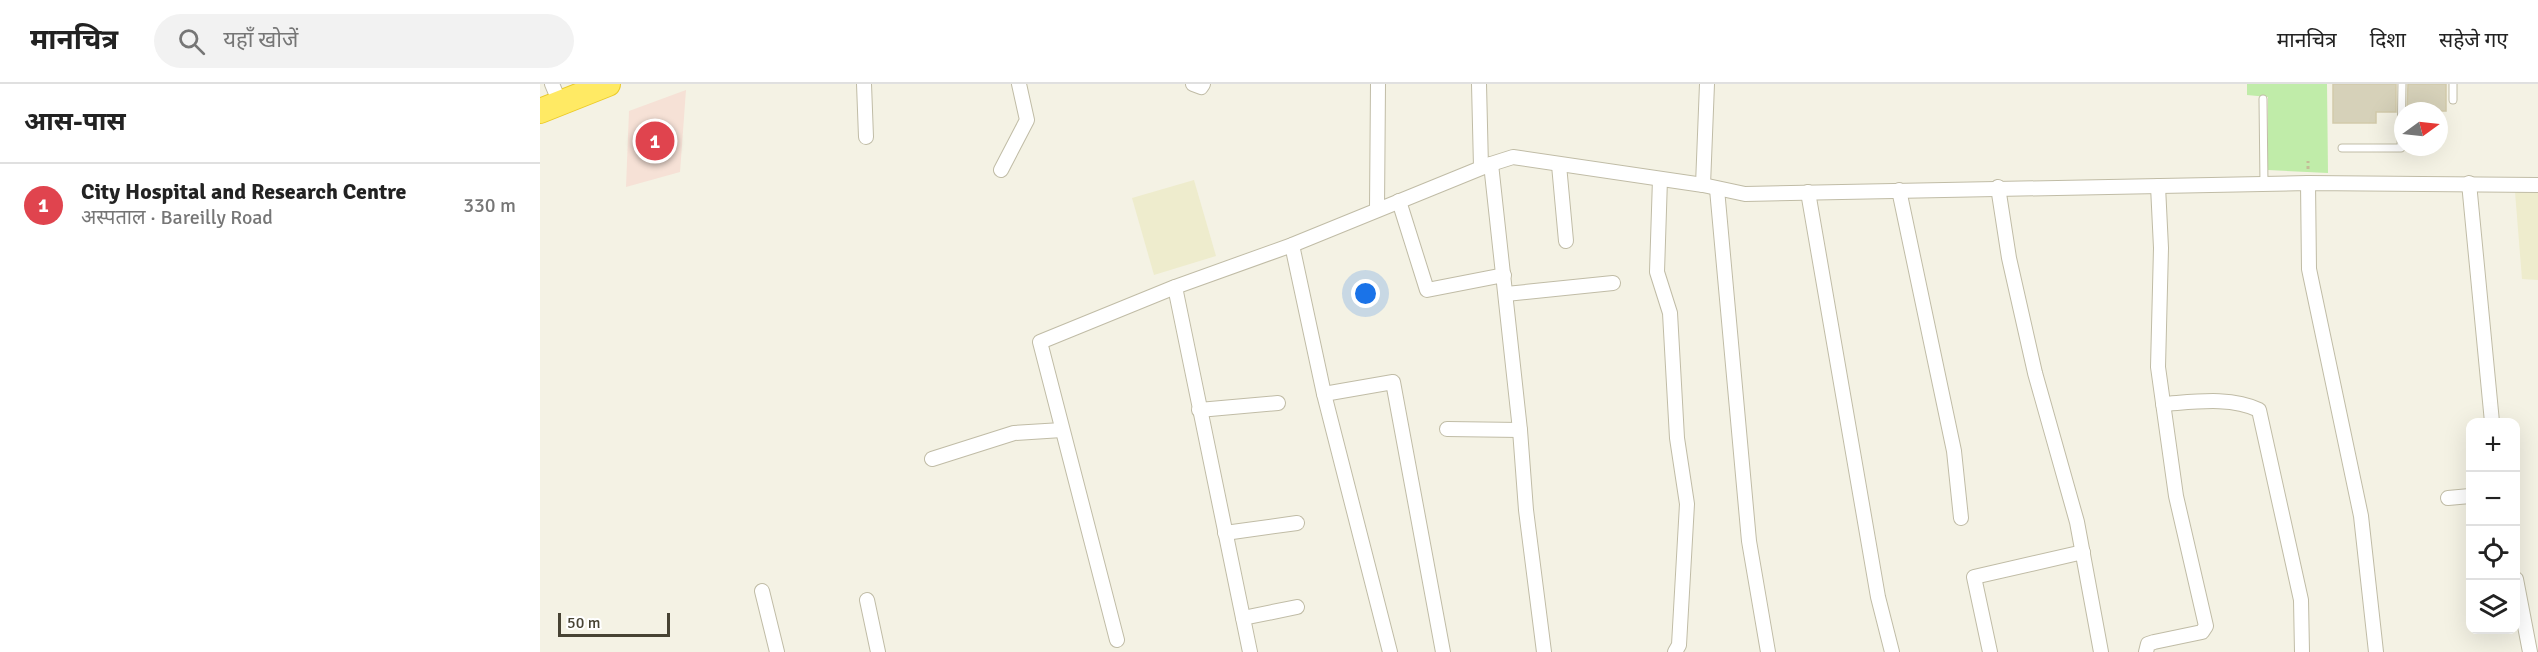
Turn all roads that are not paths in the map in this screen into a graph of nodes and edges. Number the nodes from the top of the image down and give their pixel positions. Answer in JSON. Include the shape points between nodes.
{"nodes":[{"id":1,"x":608,"y":84,"type":"edge"},
{"id":2,"x":864,"y":84,"type":"edge"},
{"id":3,"x":1019,"y":84,"type":"edge"},
{"id":4,"x":1193,"y":84,"type":"edge"},
{"id":5,"x":1203,"y":84,"type":"edge"},
{"id":6,"x":1378,"y":84,"type":"edge"},
{"id":7,"x":1479,"y":84,"type":"edge"},
{"id":8,"x":1707,"y":84,"type":"edge"},
{"id":9,"x":2402,"y":84,"type":"edge"},
{"id":10,"x":2453,"y":84,"type":"edge"},
{"id":11,"x":551,"y":99,"type":"edge"},
{"id":12,"x":2263,"y":99,"type":"dead end"},
{"id":13,"x":2453,"y":100,"type":"dead end"},
{"id":14,"x":866,"y":137,"type":"dead end"},
{"id":15,"x":2343,"y":148,"type":"dead end"},
{"id":16,"x":1559,"y":165,"type":"junction"},
{"id":17,"x":1486,"y":166,"type":"junction"},
{"id":18,"x":1001,"y":171,"type":"dead end"},
{"id":19,"x":1660,"y":178,"type":"junction"},
{"id":20,"x":2308,"y":183,"type":"junction"},
{"id":21,"x":2469,"y":183,"type":"junction"},
{"id":22,"x":2264,"y":184,"type":"junction"},
{"id":23,"x":1703,"y":185,"type":"junction"},
{"id":24,"x":2538,"y":185,"type":"edge"},
{"id":25,"x":2158,"y":186,"type":"junction"},
{"id":26,"x":1998,"y":187,"type":"junction"},
{"id":27,"x":1717,"y":189,"type":"junction"},
{"id":28,"x":1899,"y":190,"type":"junction"},
{"id":29,"x":1808,"y":192,"type":"junction"},
{"id":30,"x":1399,"y":201,"type":"junction"},
{"id":31,"x":1377,"y":209,"type":"junction"},
{"id":32,"x":1566,"y":242,"type":"dead end"},
{"id":33,"x":1292,"y":245,"type":"junction"},
{"id":34,"x":1504,"y":276,"type":"junction"},
{"id":35,"x":1613,"y":283,"type":"dead end"},
{"id":36,"x":1175,"y":287,"type":"junction"},
{"id":37,"x":1506,"y":294,"type":"junction"},
{"id":38,"x":1324,"y":394,"type":"junction"},
{"id":39,"x":1278,"y":404,"type":"dead end"},
{"id":40,"x":2163,"y":404,"type":"junction"},
{"id":41,"x":1199,"y":410,"type":"junction"},
{"id":42,"x":2492,"y":418,"type":"edge"},
{"id":43,"x":1447,"y":429,"type":"dead end"},
{"id":44,"x":1062,"y":430,"type":"junction"},
{"id":45,"x":1520,"y":430,"type":"junction"},
{"id":46,"x":932,"y":459,"type":"dead end"},
{"id":47,"x":2466,"y":496,"type":"edge"},
{"id":48,"x":2448,"y":498,"type":"dead end"},
{"id":49,"x":1961,"y":518,"type":"dead end"},
{"id":50,"x":1297,"y":523,"type":"dead end"},
{"id":51,"x":1225,"y":533,"type":"junction"},
{"id":52,"x":2083,"y":552,"type":"junction"},
{"id":53,"x":2516,"y":580,"type":"edge"},
{"id":54,"x":762,"y":591,"type":"dead end"},
{"id":55,"x":867,"y":600,"type":"dead end"},
{"id":56,"x":1297,"y":607,"type":"dead end"},
{"id":57,"x":1243,"y":618,"type":"junction"},
{"id":58,"x":1117,"y":640,"type":"dead end"},
{"id":59,"x":777,"y":652,"type":"edge"},
{"id":60,"x":878,"y":652,"type":"edge"},
{"id":61,"x":1250,"y":652,"type":"edge"},
{"id":62,"x":1390,"y":652,"type":"edge"},
{"id":63,"x":1443,"y":652,"type":"edge"},
{"id":64,"x":1544,"y":652,"type":"edge"},
{"id":65,"x":1675,"y":652,"type":"edge"},
{"id":66,"x":1768,"y":652,"type":"edge"},
{"id":67,"x":1892,"y":652,"type":"edge"},
{"id":68,"x":1990,"y":652,"type":"edge"},
{"id":69,"x":2101,"y":652,"type":"edge"},
{"id":70,"x":2146,"y":652,"type":"edge"},
{"id":71,"x":2302,"y":652,"type":"edge"},
{"id":72,"x":2376,"y":652,"type":"edge"},
{"id":73,"x":2530,"y":652,"type":"edge"}],
"edges":[{"from":1,"to":11,"type":"highway"},
{"from":2,"to":14,"type":"street"},
{"from":3,"to":18,"type":"street","via":[[1027,120]]},
{"from":4,"to":5,"type":"street"},
{"from":6,"to":31,"type":"street"},
{"from":7,"to":17,"type":"street"},
{"from":8,"to":23,"type":"street"},
{"from":9,"to":15,"type":"lane","via":[[2401,148]]},
{"from":10,"to":13,"type":"lane"},
{"from":12,"to":22,"type":"lane"},
{"from":16,"to":17,"type":"street","via":[[1514,157]]},
{"from":16,"to":19,"type":"street"},
{"from":16,"to":32,"type":"street"},
{"from":17,"to":30,"type":"street"},
{"from":17,"to":34,"type":"street"},
{"from":19,"to":23,"type":"street"},
{"from":19,"to":65,"type":"street","via":[[1657,272],[1670,313],[1677,438],[1687,504],[1679,645]]},
{"from":20,"to":21,"type":"street"},
{"from":20,"to":22,"type":"street"},
{"from":20,"to":72,"type":"street","via":[[2309,269],[2361,516]]},
{"from":21,"to":24,"type":"street"},
{"from":21,"to":42,"type":"street"},
{"from":22,"to":25,"type":"street"},
{"from":23,"to":27,"type":"street"},
{"from":25,"to":26,"type":"street"},
{"from":25,"to":40,"type":"street","via":[[2158,367]]},
{"from":26,"to":28,"type":"street"},
{"from":26,"to":52,"type":"street","via":[[2030,350]]},
{"from":27,"to":29,"type":"street","via":[[1745,194]]},
{"from":27,"to":66,"type":"street","via":[[1749,541]]},
{"from":28,"to":29,"type":"street"},
{"from":28,"to":49,"type":"street","via":[[1954,451]]},
{"from":29,"to":67,"type":"street","via":[[1878,597]]},
{"from":30,"to":31,"type":"street"},
{"from":30,"to":34,"type":"street","via":[[1427,290]]},
{"from":31,"to":33,"type":"street"},
{"from":33,"to":36,"type":"street"},
{"from":33,"to":38,"type":"street"},
{"from":34,"to":37,"type":"street"},
{"from":35,"to":37,"type":"street"},
{"from":36,"to":41,"type":"street"},
{"from":36,"to":44,"type":"street","via":[[1040,342]]},
{"from":37,"to":45,"type":"street"},
{"from":38,"to":62,"type":"street"},
{"from":38,"to":63,"type":"street","via":[[1392,382]]},
{"from":39,"to":41,"type":"street"},
{"from":40,"to":70,"type":"street","via":[[2176,496],[2206,626],[2202,632],[2148,644]]},
{"from":40,"to":71,"type":"street","via":[[2212,401],[2259,410],[2301,600]]},
{"from":41,"to":51,"type":"street"},
{"from":43,"to":45,"type":"street"},
{"from":44,"to":46,"type":"street","via":[[1014,433]]},
{"from":44,"to":58,"type":"street"},
{"from":45,"to":64,"type":"street"},
{"from":47,"to":48,"type":"street"},
{"from":50,"to":51,"type":"street"},
{"from":51,"to":57,"type":"street"},
{"from":52,"to":68,"type":"street","via":[[1974,577]]},
{"from":52,"to":69,"type":"street"},
{"from":53,"to":73,"type":"street"},
{"from":54,"to":59,"type":"street"},
{"from":55,"to":60,"type":"street"},
{"from":56,"to":57,"type":"street"},
{"from":57,"to":61,"type":"street"}]}
